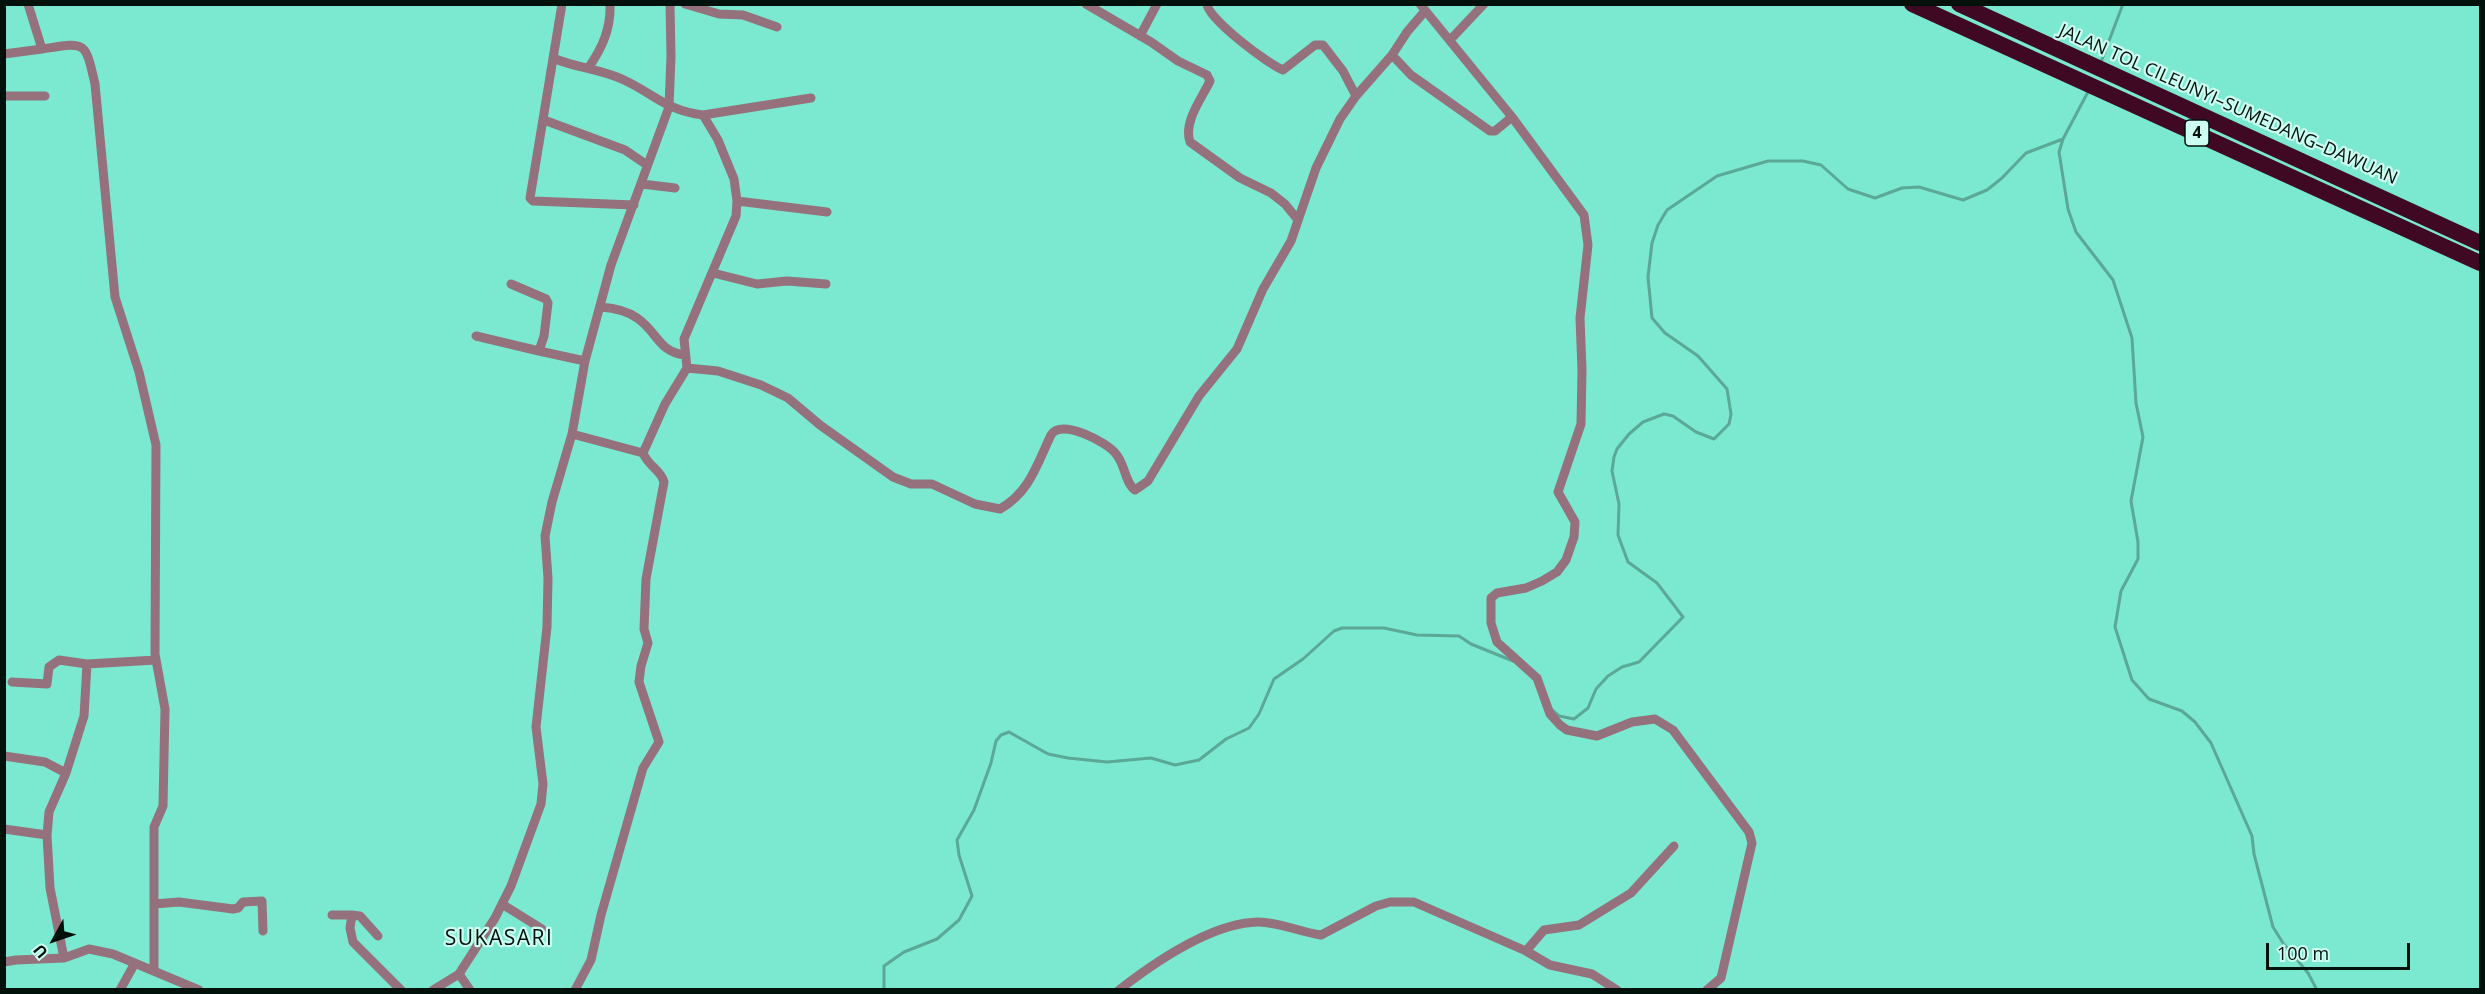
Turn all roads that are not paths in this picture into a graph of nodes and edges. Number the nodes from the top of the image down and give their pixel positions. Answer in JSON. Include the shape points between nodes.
{"nodes":[{"id":1,"x":28,"y":4,"type":"edge"},
{"id":2,"x":562,"y":4,"type":"edge"},
{"id":3,"x":610,"y":4,"type":"edge"},
{"id":4,"x":670,"y":4,"type":"edge"},
{"id":5,"x":685,"y":4,"type":"edge"},
{"id":6,"x":1086,"y":4,"type":"edge"},
{"id":7,"x":1157,"y":4,"type":"edge"},
{"id":8,"x":1207,"y":4,"type":"edge"},
{"id":9,"x":1484,"y":4,"type":"edge"},
{"id":10,"x":1912,"y":4,"type":"edge"},
{"id":11,"x":1959,"y":4,"type":"edge"},
{"id":12,"x":1423,"y":8,"type":"edge"},
{"id":13,"x":777,"y":27,"type":"dead end"},
{"id":14,"x":1140,"y":36,"type":"junction"},
{"id":15,"x":1450,"y":40,"type":"junction"},
{"id":16,"x":42,"y":49,"type":"junction"},
{"id":17,"x":4,"y":54,"type":"edge"},
{"id":18,"x":1392,"y":55,"type":"junction"},
{"id":19,"x":553,"y":58,"type":"junction"},
{"id":20,"x":589,"y":67,"type":"junction"},
{"id":21,"x":4,"y":96,"type":"edge"},
{"id":22,"x":45,"y":96,"type":"dead end"},
{"id":23,"x":1356,"y":96,"type":"junction"},
{"id":24,"x":811,"y":98,"type":"dead end"},
{"id":25,"x":669,"y":107,"type":"junction"},
{"id":26,"x":703,"y":116,"type":"junction"},
{"id":27,"x":1512,"y":117,"type":"junction"},
{"id":28,"x":544,"y":120,"type":"junction"},
{"id":29,"x":647,"y":165,"type":"junction"},
{"id":30,"x":642,"y":184,"type":"junction"},
{"id":31,"x":675,"y":188,"type":"dead end"},
{"id":32,"x":737,"y":201,"type":"junction"},
{"id":33,"x":634,"y":205,"type":"junction"},
{"id":34,"x":827,"y":212,"type":"dead end"},
{"id":35,"x":1298,"y":220,"type":"junction"},
{"id":36,"x":2481,"y":243,"type":"edge"},
{"id":37,"x":2481,"y":263,"type":"edge"},
{"id":38,"x":712,"y":273,"type":"junction"},
{"id":39,"x":511,"y":284,"type":"dead end"},
{"id":40,"x":826,"y":284,"type":"dead end"},
{"id":41,"x":601,"y":307,"type":"junction"},
{"id":42,"x":476,"y":336,"type":"dead end"},
{"id":43,"x":539,"y":351,"type":"junction"},
{"id":44,"x":685,"y":355,"type":"junction"},
{"id":45,"x":585,"y":362,"type":"junction"},
{"id":46,"x":687,"y":368,"type":"junction"},
{"id":47,"x":572,"y":434,"type":"junction"},
{"id":48,"x":643,"y":453,"type":"junction"},
{"id":49,"x":156,"y":660,"type":"junction"},
{"id":50,"x":87,"y":664,"type":"junction"},
{"id":51,"x":12,"y":682,"type":"dead end"},
{"id":52,"x":4,"y":756,"type":"edge"},
{"id":53,"x":66,"y":773,"type":"junction"},
{"id":54,"x":4,"y":829,"type":"edge"},
{"id":55,"x":47,"y":835,"type":"junction"},
{"id":56,"x":1674,"y":846,"type":"dead end"},
{"id":57,"x":154,"y":904,"type":"junction"},
{"id":58,"x":502,"y":904,"type":"junction"},
{"id":59,"x":332,"y":915,"type":"dead end"},
{"id":60,"x":352,"y":915,"type":"junction"},
{"id":61,"x":542,"y":929,"type":"dead end"},
{"id":62,"x":263,"y":931,"type":"dead end"},
{"id":63,"x":378,"y":936,"type":"dead end"},
{"id":64,"x":1526,"y":951,"type":"junction"},
{"id":65,"x":64,"y":958,"type":"junction"},
{"id":66,"x":4,"y":962,"type":"edge"},
{"id":67,"x":135,"y":963,"type":"junction"},
{"id":68,"x":154,"y":970,"type":"junction"},
{"id":69,"x":459,"y":974,"type":"junction"},
{"id":70,"x":120,"y":990,"type":"edge"},
{"id":71,"x":199,"y":990,"type":"edge"},
{"id":72,"x":401,"y":990,"type":"edge"},
{"id":73,"x":433,"y":990,"type":"edge"},
{"id":74,"x":470,"y":990,"type":"edge"},
{"id":75,"x":575,"y":990,"type":"edge"},
{"id":76,"x":1119,"y":990,"type":"edge"},
{"id":77,"x":1617,"y":990,"type":"edge"},
{"id":78,"x":1707,"y":990,"type":"edge"}],
"edges":[{"from":1,"to":16,"type":"street"},
{"from":2,"to":19,"type":"street"},
{"from":3,"to":20,"type":"street","via":[[605,40]]},
{"from":4,"to":25,"type":"street"},
{"from":5,"to":13,"type":"street","via":[[719,14],[743,15]]},
{"from":6,"to":14,"type":"street"},
{"from":7,"to":14,"type":"street"},
{"from":8,"to":23,"type":"street","via":[[1208,11],[1224,27],[1283,70],[1315,45],[1323,45]]},
{"from":9,"to":15,"type":"street"},
{"from":10,"to":37,"type":"highway","name":"JALAN TOL CILEUNYI–SUMEDANG–DAWUAN","number":"4"},
{"from":11,"to":36,"type":"highway","name":"JALAN TOL CILEUNYI–SUMEDANG–DAWUAN","number":"4"},
{"from":12,"to":15,"type":"street"},
{"from":12,"to":18,"type":"street"},
{"from":14,"to":35,"type":"street","via":[[1207,75],[1210,81],[1189,124],[1190,142],[1240,178],[1271,193]]},
{"from":15,"to":27,"type":"street"},
{"from":16,"to":17,"type":"street"},
{"from":16,"to":49,"type":"street","via":[[77,44],[84,48],[95,84],[115,297],[139,372],[156,446]]},
{"from":18,"to":23,"type":"street"},
{"from":18,"to":27,"type":"street","via":[[1411,75],[1490,131]]},
{"from":19,"to":20,"type":"street"},
{"from":19,"to":28,"type":"street"},
{"from":20,"to":25,"type":"street","via":[[624,80]]},
{"from":21,"to":22,"type":"street"},
{"from":23,"to":35,"type":"street","via":[[1316,168]]},
{"from":24,"to":26,"type":"street"},
{"from":25,"to":26,"type":"street"},
{"from":25,"to":29,"type":"street"},
{"from":26,"to":32,"type":"street","via":[[734,179]]},
{"from":27,"to":78,"type":"street","via":[[1584,215],[1588,245],[1580,318],[1581,424],[1558,492],[1575,522],[1566,560],[1557,572],[1526,588],[1497,593],[1491,598],[1491,622],[1497,642],[1537,678],[1550,714],[1567,730],[1597,736],[1632,722],[1655,719],[1673,730],[1749,832],[1752,843],[1721,978]]},
{"from":28,"to":29,"type":"street","via":[[626,150]]},
{"from":28,"to":33,"type":"street","via":[[532,200]]},
{"from":29,"to":30,"type":"street"},
{"from":30,"to":31,"type":"street"},
{"from":30,"to":33,"type":"street"},
{"from":32,"to":34,"type":"street"},
{"from":32,"to":38,"type":"street","via":[[733,225]]},
{"from":33,"to":41,"type":"street","via":[[611,265]]},
{"from":35,"to":46,"type":"street","via":[[1237,349],[1199,396],[1148,481],[1135,490],[1124,465],[1110,448],[1061,428],[1053,431],[1027,485],[1007,506],[1000,509],[975,504],[932,484],[911,484],[893,477],[788,398],[761,384],[718,371]]},
{"from":38,"to":40,"type":"street","via":[[758,284]]},
{"from":38,"to":44,"type":"street","via":[[684,339]]},
{"from":39,"to":43,"type":"street","via":[[548,303]]},
{"from":41,"to":44,"type":"street","via":[[618,309],[639,319],[673,354]]},
{"from":41,"to":45,"type":"street"},
{"from":42,"to":43,"type":"street"},
{"from":43,"to":45,"type":"street"},
{"from":44,"to":46,"type":"street"},
{"from":45,"to":47,"type":"street"},
{"from":46,"to":48,"type":"street"},
{"from":47,"to":48,"type":"street"},
{"from":47,"to":58,"type":"street","via":[[545,536],[547,627],[536,727],[543,784],[541,804]]},
{"from":48,"to":75,"type":"street","via":[[646,461],[663,475],[664,482],[646,579],[644,629],[648,643],[639,682],[659,742],[644,768],[591,960]]},
{"from":49,"to":50,"type":"street"},
{"from":49,"to":57,"type":"street","via":[[165,709],[163,807],[154,827]]},
{"from":50,"to":51,"type":"street","via":[[59,660],[49,667],[47,684]]},
{"from":50,"to":53,"type":"street","via":[[84,716]]},
{"from":52,"to":53,"type":"street","via":[[45,762]]},
{"from":53,"to":55,"type":"street","via":[[49,812]]},
{"from":54,"to":55,"type":"street"},
{"from":55,"to":65,"type":"street","via":[[51,888]]},
{"from":56,"to":64,"type":"street","via":[[1631,893],[1579,925],[1544,930]]},
{"from":57,"to":62,"type":"street","via":[[179,902],[233,909],[243,902],[262,901]]},
{"from":57,"to":68,"type":"street"},
{"from":58,"to":61,"type":"street"},
{"from":58,"to":69,"type":"street"},
{"from":59,"to":60,"type":"street"},
{"from":60,"to":63,"type":"street","via":[[360,916]]},
{"from":60,"to":72,"type":"street","via":[[352,942]]},
{"from":64,"to":76,"type":"street","via":[[1414,902],[1390,902],[1321,935],[1279,924],[1256,922],[1236,926],[1199,939],[1156,962]]},
{"from":64,"to":77,"type":"street","via":[[1550,965],[1592,974]]},
{"from":65,"to":66,"type":"street"},
{"from":65,"to":67,"type":"street","via":[[90,949]]},
{"from":67,"to":68,"type":"street"},
{"from":67,"to":70,"type":"street"},
{"from":68,"to":71,"type":"street"},
{"from":69,"to":73,"type":"street"},
{"from":69,"to":74,"type":"street"}]}
